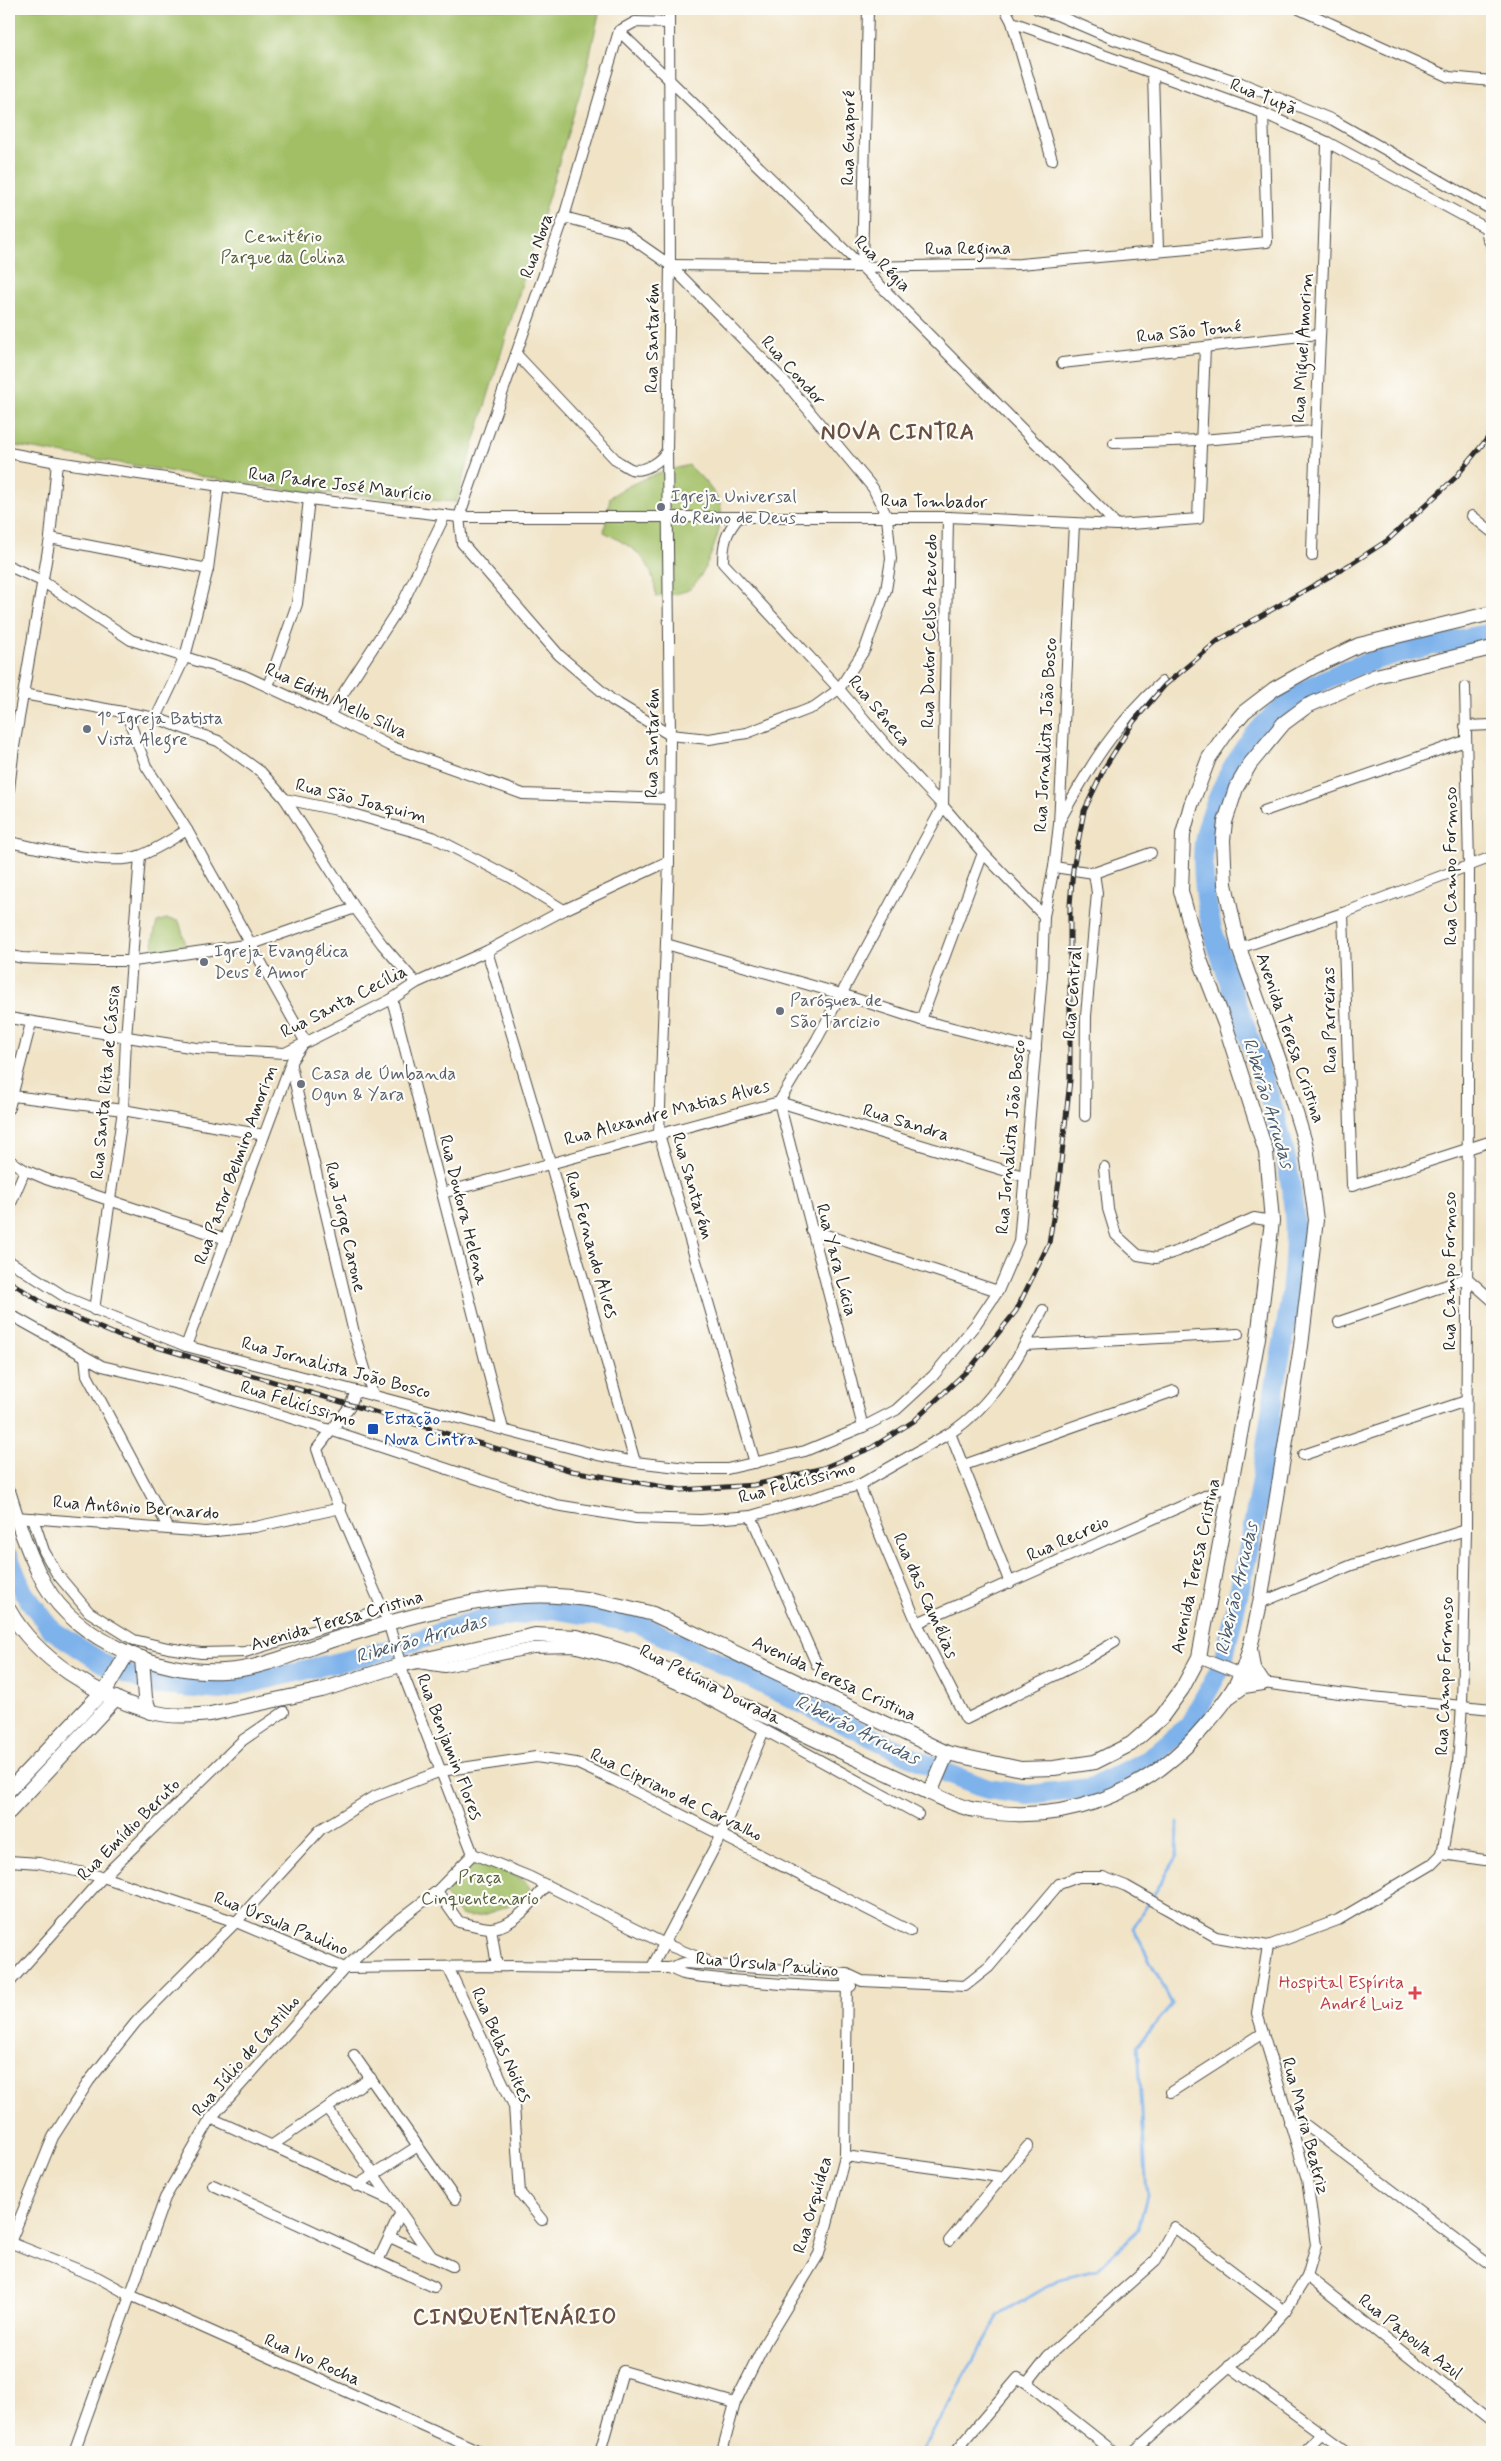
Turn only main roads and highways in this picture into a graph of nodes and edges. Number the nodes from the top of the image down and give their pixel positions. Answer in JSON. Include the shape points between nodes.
{"nodes":[{"id":1,"x":1492,"y":612,"type":"edge"},
{"id":2,"x":1492,"y":648,"type":"edge"},
{"id":3,"x":9,"y":1494,"type":"edge"},
{"id":4,"x":9,"y":1610,"type":"edge"},
{"id":5,"x":1249,"y":1646,"type":"junction"},
{"id":6,"x":126,"y":1656,"type":"junction"},
{"id":7,"x":142,"y":1663,"type":"junction"},
{"id":8,"x":105,"y":1689,"type":"junction"},
{"id":9,"x":116,"y":1698,"type":"junction"},
{"id":10,"x":1225,"y":1700,"type":"junction"},
{"id":11,"x":150,"y":1712,"type":"junction"},
{"id":12,"x":946,"y":1754,"type":"junction"},
{"id":13,"x":9,"y":1790,"type":"edge"},
{"id":14,"x":931,"y":1791,"type":"junction"},
{"id":15,"x":9,"y":1812,"type":"edge"}],
"edges":[{"from":1,"to":12,"type":"main road","name":"Avenida Teresa Cristina","via":[[1359,645],[1274,689],[1244,712],[1227,732],[1210,758],[1191,804],[1183,834],[1181,891],[1200,960],[1266,1152],[1272,1221],[1258,1338],[1204,1659],[1161,1718],[1131,1744],[1096,1762],[1021,1769]]},
{"from":2,"to":5,"type":"main road","name":"Avenida Teresa Cristina","via":[[1376,676],[1307,706],[1266,742],[1236,788],[1225,822],[1222,840],[1225,884],[1239,948],[1306,1146],[1316,1220],[1301,1346],[1260,1603]]},
{"from":3,"to":6,"type":"main road","name":"Avenida Teresa Cristina","via":[[46,1586],[77,1621]]},
{"from":4,"to":8,"type":"main road","via":[[47,1655],[67,1670]]},
{"from":5,"to":10,"type":"main road","name":"Avenida Teresa Cristina"},
{"from":5,"to":10,"type":"main road","via":[[1253,1668],[1263,1683],[1244,1686]]},
{"from":6,"to":7,"type":"main road","name":"Avenida Teresa Cristina"},
{"from":6,"to":8,"type":"main road"},
{"from":7,"to":11,"type":"main road","via":[[145,1698]]},
{"from":7,"to":12,"type":"main road","name":"Avenida Teresa Cristina","via":[[191,1672],[233,1670],[257,1665],[387,1620],[522,1596],[566,1595],[608,1601],[653,1614]]},
{"from":8,"to":9,"type":"main road"},
{"from":8,"to":13,"type":"main road"},
{"from":9,"to":11,"type":"main road"},
{"from":9,"to":15,"type":"main road"},
{"from":10,"to":14,"type":"main road","via":[[1194,1740],[1162,1769],[1127,1791],[1069,1811],[1013,1815],[974,1810]]},
{"from":11,"to":14,"type":"main road","via":[[210,1714],[322,1690],[404,1662],[535,1635],[577,1637],[635,1654]]},
{"from":12,"to":14,"type":"main road"}]}
